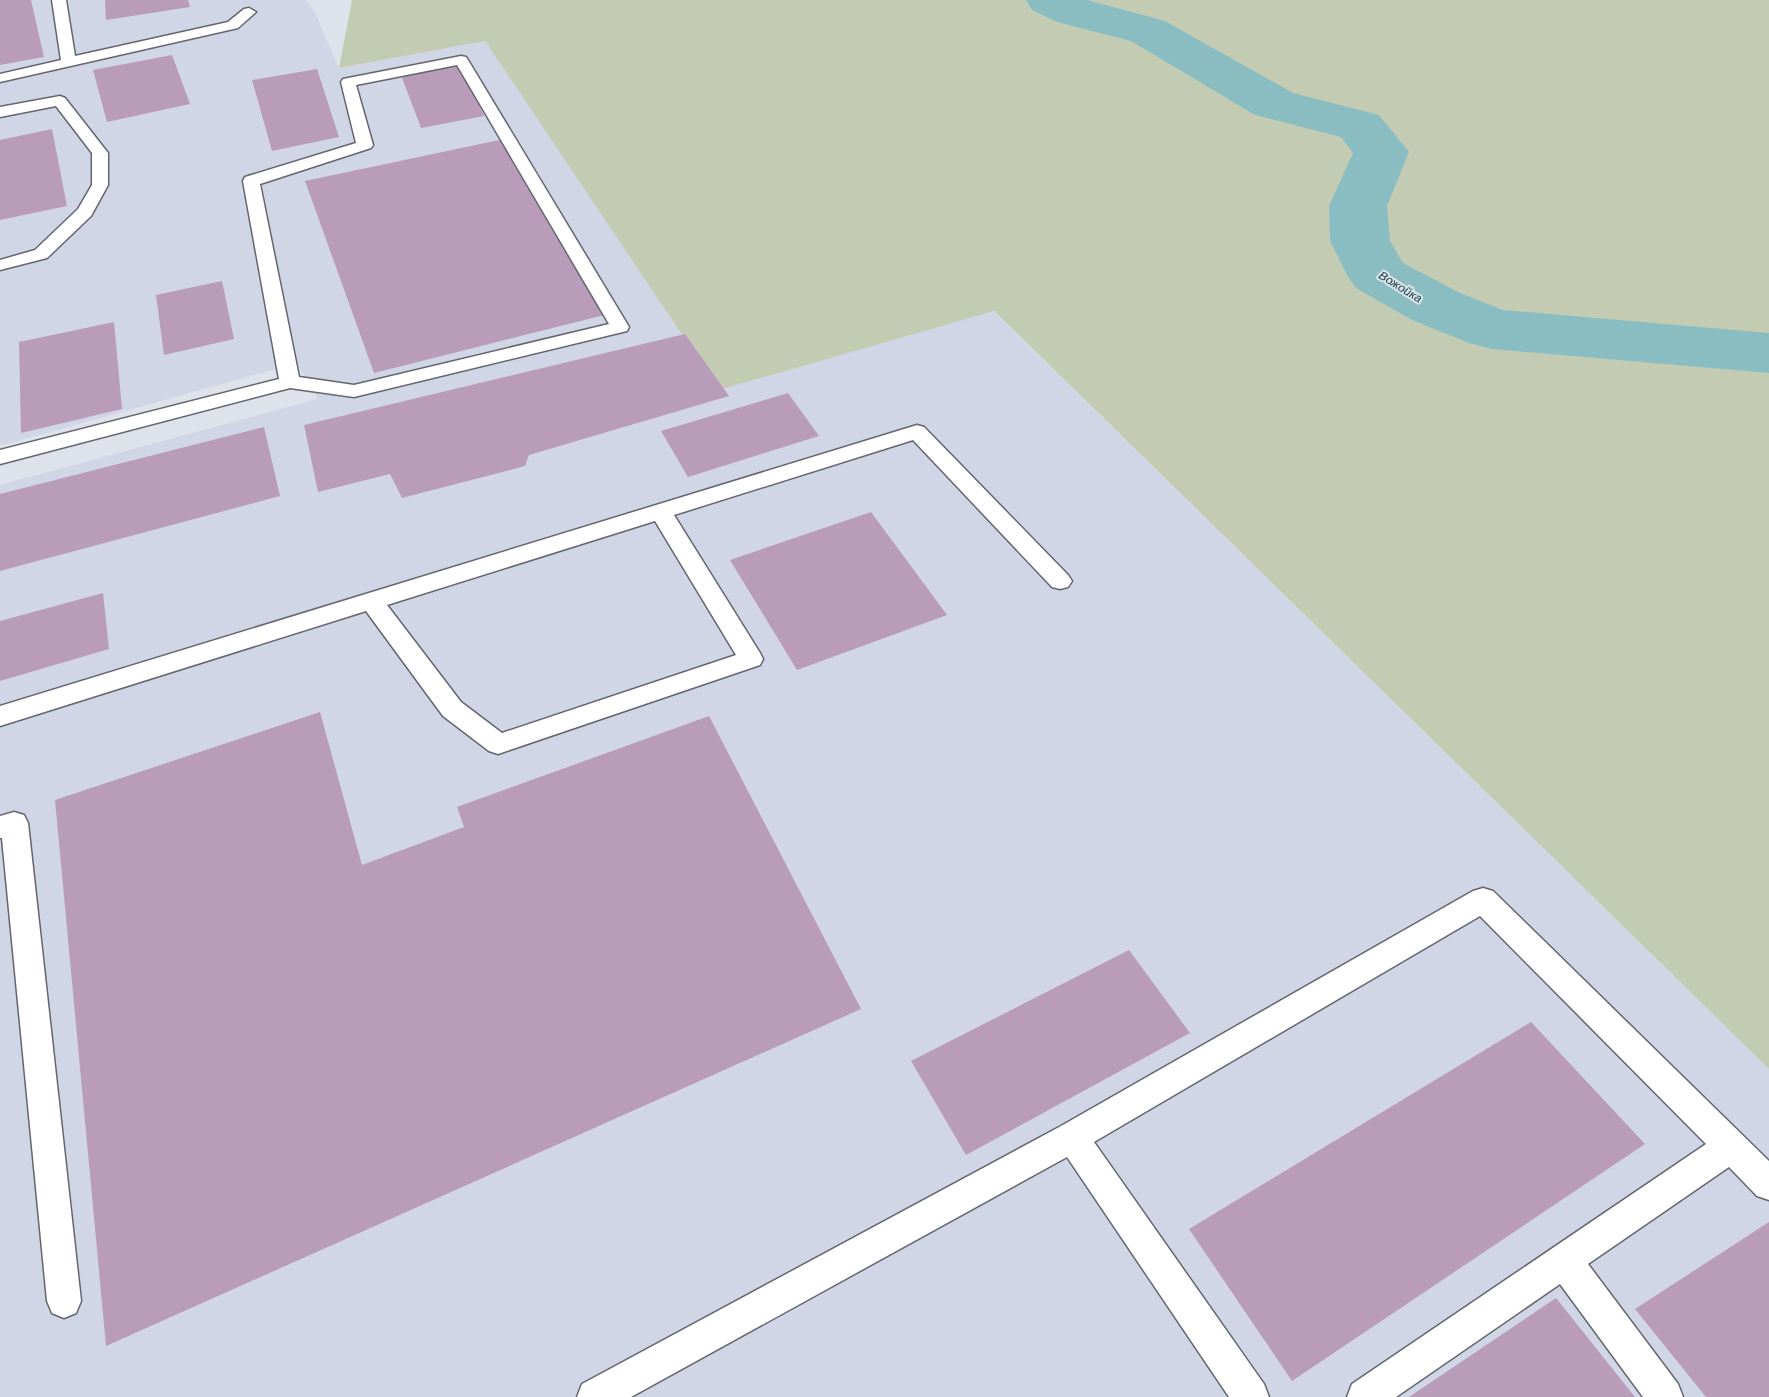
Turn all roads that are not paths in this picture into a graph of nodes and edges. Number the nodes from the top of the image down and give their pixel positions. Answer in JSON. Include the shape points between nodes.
{"nodes":[{"id":1,"x":60,"y":0,"type":"edge"},
{"id":2,"x":249,"y":12,"type":"dead end"},
{"id":3,"x":69,"y":62,"type":"junction"},
{"id":4,"x":0,"y":78,"type":"edge"},
{"id":5,"x":0,"y":112,"type":"edge"},
{"id":6,"x":0,"y":265,"type":"edge"},
{"id":7,"x":290,"y":382,"type":"junction"},
{"id":8,"x":0,"y":457,"type":"edge"},
{"id":9,"x":661,"y":512,"type":"junction"},
{"id":10,"x":1060,"y":581,"type":"dead end"},
{"id":11,"x":371,"y":601,"type":"junction"},
{"id":12,"x":0,"y":716,"type":"edge"},
{"id":13,"x":0,"y":828,"type":"edge"},
{"id":14,"x":1072,"y":1137,"type":"junction"},
{"id":15,"x":1731,"y":1146,"type":"junction"},
{"id":16,"x":1769,"y":1184,"type":"edge"},
{"id":17,"x":1564,"y":1260,"type":"junction"},
{"id":18,"x":64,"y":1300,"type":"dead end"},
{"id":19,"x":595,"y":1397,"type":"edge"},
{"id":20,"x":1251,"y":1397,"type":"edge"},
{"id":21,"x":1365,"y":1397,"type":"edge"},
{"id":22,"x":1665,"y":1397,"type":"edge"}],
"edges":[{"from":1,"to":3,"type":"lane"},
{"from":2,"to":3,"type":"lane","via":[[232,25]]},
{"from":3,"to":4,"type":"lane"},
{"from":5,"to":6,"type":"lane","via":[[60,101],[100,153],[100,185],[85,212],[40,254]]},
{"from":7,"to":7,"type":"lane","via":[[251,181],[365,145],[348,82],[461,60],[620,327],[354,390]]},
{"from":7,"to":8,"type":"lane"},
{"from":9,"to":10,"type":"lane","via":[[917,432]]},
{"from":9,"to":11,"type":"lane"},
{"from":9,"to":11,"type":"lane","via":[[752,659],[498,744],[452,709]]},
{"from":11,"to":12,"type":"lane"},
{"from":13,"to":18,"type":"lane","via":[[14,823]]},
{"from":14,"to":15,"type":"lane","via":[[1483,900]]},
{"from":14,"to":19,"type":"lane"},
{"from":14,"to":20,"type":"lane"},
{"from":15,"to":16,"type":"lane"},
{"from":15,"to":17,"type":"lane"},
{"from":17,"to":21,"type":"lane"},
{"from":17,"to":22,"type":"lane"}]}
